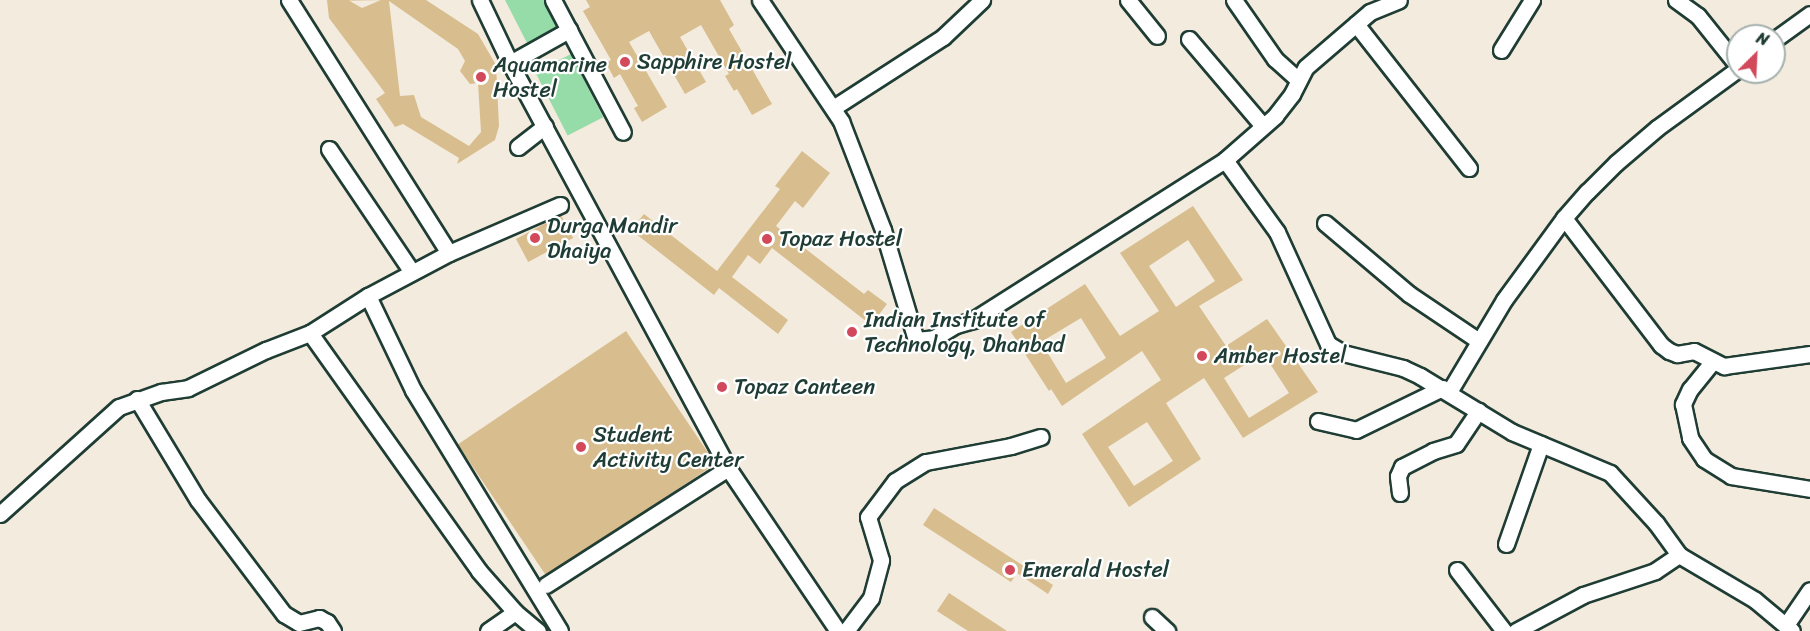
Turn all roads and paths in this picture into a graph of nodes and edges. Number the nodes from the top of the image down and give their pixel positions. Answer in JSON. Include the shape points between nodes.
{"nodes":[{"id":1,"x":289,"y":0,"type":"edge"},
{"id":2,"x":480,"y":0,"type":"edge"},
{"id":3,"x":553,"y":0,"type":"edge"},
{"id":4,"x":982,"y":0,"type":"edge"},
{"id":5,"x":1128,"y":0,"type":"edge"},
{"id":6,"x":1234,"y":0,"type":"edge"},
{"id":7,"x":1400,"y":0,"type":"edge"},
{"id":8,"x":1532,"y":0,"type":"edge"},
{"id":9,"x":1677,"y":0,"type":"edge"},
{"id":10,"x":767,"y":3,"type":"edge"},
{"id":11,"x":1810,"y":14,"type":"edge"},
{"id":12,"x":1356,"y":24,"type":"junction"},
{"id":13,"x":569,"y":30,"type":"junction"},
{"id":14,"x":1786,"y":31,"type":"edge"},
{"id":15,"x":1156,"y":36,"type":"dead end"},
{"id":16,"x":1189,"y":39,"type":"dead end"},
{"id":17,"x":1501,"y":50,"type":"dead end"},
{"id":18,"x":1726,"y":52,"type":"edge"},
{"id":19,"x":510,"y":63,"type":"junction"},
{"id":20,"x":1726,"y":76,"type":"edge"},
{"id":21,"x":1298,"y":80,"type":"junction"},
{"id":22,"x":833,"y":108,"type":"junction"},
{"id":23,"x":545,"y":126,"type":"junction"},
{"id":24,"x":1263,"y":126,"type":"junction"},
{"id":25,"x":623,"y":132,"type":"dead end"},
{"id":26,"x":518,"y":147,"type":"dead end"},
{"id":27,"x":329,"y":148,"type":"dead end"},
{"id":28,"x":1225,"y":160,"type":"junction"},
{"id":29,"x":1469,"y":168,"type":"dead end"},
{"id":30,"x":560,"y":205,"type":"dead end"},
{"id":31,"x":1564,"y":218,"type":"junction"},
{"id":32,"x":1325,"y":222,"type":"dead end"},
{"id":33,"x":449,"y":253,"type":"junction"},
{"id":34,"x":412,"y":272,"type":"junction"},
{"id":35,"x":368,"y":296,"type":"junction"},
{"id":36,"x":310,"y":333,"type":"junction"},
{"id":37,"x":1479,"y":341,"type":"junction"},
{"id":38,"x":1810,"y":354,"type":"edge"},
{"id":39,"x":1713,"y":361,"type":"junction"},
{"id":40,"x":1445,"y":390,"type":"junction"},
{"id":41,"x":137,"y":399,"type":"junction"},
{"id":42,"x":1478,"y":411,"type":"junction"},
{"id":43,"x":1318,"y":421,"type":"dead end"},
{"id":44,"x":1041,"y":437,"type":"dead end"},
{"id":45,"x":1541,"y":444,"type":"junction"},
{"id":46,"x":728,"y":468,"type":"junction"},
{"id":47,"x":1810,"y":489,"type":"edge"},
{"id":48,"x":1400,"y":493,"type":"dead end"},
{"id":49,"x":0,"y":514,"type":"edge"},
{"id":50,"x":1506,"y":544,"type":"dead end"},
{"id":51,"x":1679,"y":555,"type":"junction"},
{"id":52,"x":1457,"y":570,"type":"dead end"},
{"id":53,"x":546,"y":585,"type":"dead end"},
{"id":54,"x":1810,"y":590,"type":"edge"},
{"id":55,"x":515,"y":612,"type":"junction"},
{"id":56,"x":1152,"y":617,"type":"dead end"},
{"id":57,"x":1789,"y":628,"type":"edge"},
{"id":58,"x":333,"y":631,"type":"edge"},
{"id":59,"x":488,"y":631,"type":"edge"},
{"id":60,"x":538,"y":631,"type":"edge"},
{"id":61,"x":560,"y":631,"type":"edge"},
{"id":62,"x":837,"y":631,"type":"edge"},
{"id":63,"x":846,"y":631,"type":"edge"},
{"id":64,"x":1167,"y":631,"type":"edge"},
{"id":65,"x":1504,"y":631,"type":"edge"},
{"id":66,"x":1516,"y":631,"type":"edge"}],
"edges":[{"from":1,"to":33,"type":"street"},
{"from":2,"to":19,"type":"street"},
{"from":3,"to":13,"type":"street"},
{"from":4,"to":22,"type":"street","via":[[943,37]]},
{"from":5,"to":15,"type":"street"},
{"from":6,"to":21,"type":"street","via":[[1275,59]]},
{"from":7,"to":12,"type":"street","via":[[1377,8]]},
{"from":8,"to":17,"type":"street"},
{"from":9,"to":18,"type":"street","via":[[1698,16]]},
{"from":10,"to":22,"type":"street"},
{"from":11,"to":14,"type":"street"},
{"from":12,"to":21,"type":"street","via":[[1306,67]]},
{"from":12,"to":29,"type":"street"},
{"from":13,"to":19,"type":"street"},
{"from":13,"to":25,"type":"street"},
{"from":16,"to":24,"type":"street"},
{"from":19,"to":23,"type":"street"},
{"from":20,"to":31,"type":"street","via":[[1616,163]]},
{"from":21,"to":24,"type":"street","via":[[1281,109]]},
{"from":22,"to":28,"type":"street","via":[[883,230],[916,340],[934,338],[973,320]]},
{"from":23,"to":26,"type":"street"},
{"from":23,"to":46,"type":"street"},
{"from":24,"to":28,"type":"street"},
{"from":27,"to":34,"type":"street"},
{"from":28,"to":40,"type":"street","via":[[1277,232],[1328,344],[1343,353],[1403,368]]},
{"from":30,"to":33,"type":"street"},
{"from":31,"to":37,"type":"street"},
{"from":31,"to":39,"type":"street","via":[[1661,345],[1677,354],[1694,351]]},
{"from":32,"to":37,"type":"street","via":[[1409,294]]},
{"from":33,"to":34,"type":"street"},
{"from":34,"to":35,"type":"street"},
{"from":35,"to":36,"type":"street"},
{"from":35,"to":61,"type":"street","via":[[413,390]]},
{"from":36,"to":41,"type":"street","via":[[188,388]]},
{"from":36,"to":55,"type":"street","via":[[479,571]]},
{"from":37,"to":40,"type":"street"},
{"from":38,"to":39,"type":"street","via":[[1724,366]]},
{"from":39,"to":47,"type":"street","via":[[1683,404],[1690,438],[1704,459],[1731,476]]},
{"from":40,"to":42,"type":"street"},
{"from":40,"to":43,"type":"street","via":[[1356,430]]},
{"from":41,"to":49,"type":"street","via":[[119,407],[82,438],[39,482]]},
{"from":41,"to":58,"type":"street","via":[[198,501],[284,614],[299,623],[319,618]]},
{"from":42,"to":45,"type":"street"},
{"from":42,"to":48,"type":"street","via":[[1456,444],[1402,467],[1398,476]]},
{"from":44,"to":63,"type":"street","via":[[926,462],[896,481],[868,517],[881,561],[871,598]]},
{"from":45,"to":50,"type":"street"},
{"from":45,"to":51,"type":"street","via":[[1610,473],[1656,523]]},
{"from":46,"to":53,"type":"street"},
{"from":46,"to":62,"type":"street"},
{"from":51,"to":57,"type":"street","via":[[1755,600]]},
{"from":51,"to":66,"type":"street","via":[[1655,571],[1592,591]]},
{"from":52,"to":65,"type":"street"},
{"from":54,"to":57,"type":"street"},
{"from":55,"to":59,"type":"street"},
{"from":55,"to":60,"type":"street"},
{"from":56,"to":64,"type":"street"}]}
